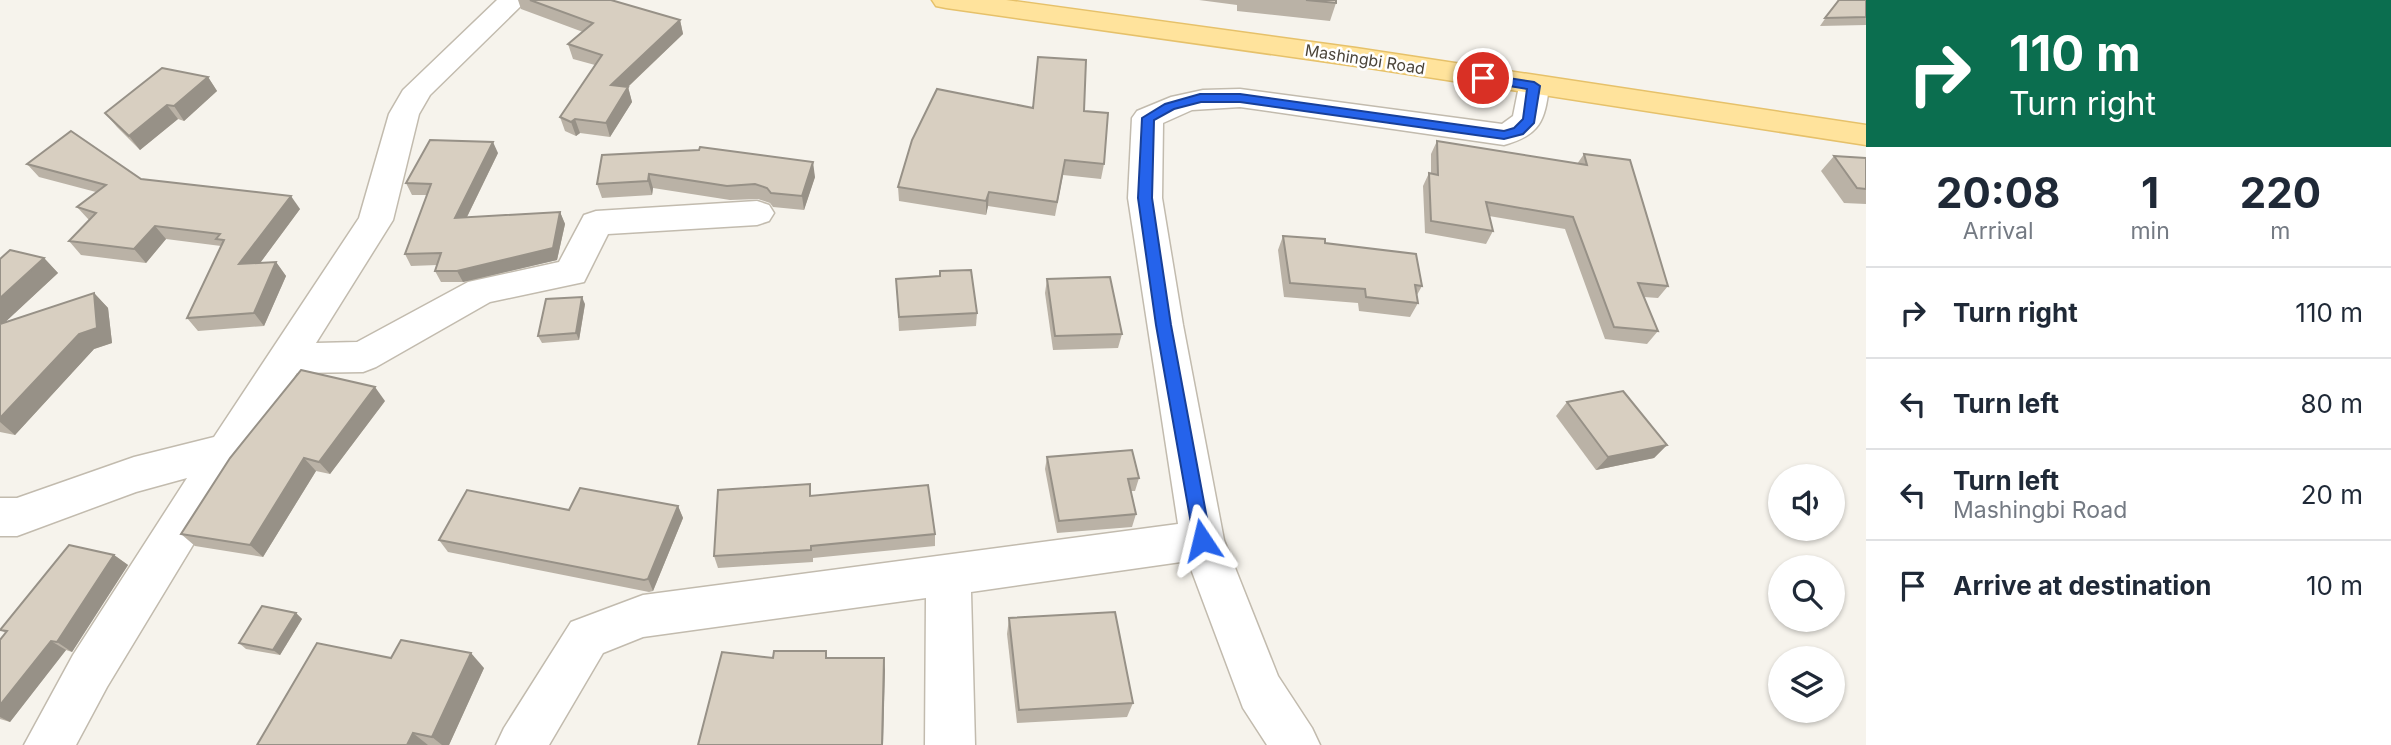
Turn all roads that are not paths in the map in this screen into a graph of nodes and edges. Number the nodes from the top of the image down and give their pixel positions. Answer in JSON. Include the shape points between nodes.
{"nodes":[{"id":1,"x":513,"y":0,"type":"edge"},
{"id":2,"x":946,"y":0,"type":"edge"},
{"id":3,"x":1534,"y":86,"type":"junction"},
{"id":4,"x":1866,"y":135,"type":"edge"},
{"id":5,"x":757,"y":213,"type":"dead end"},
{"id":6,"x":288,"y":358,"type":"junction"},
{"id":7,"x":227,"y":450,"type":"junction"},
{"id":8,"x":0,"y":517,"type":"edge"},
{"id":9,"x":1202,"y":540,"type":"junction"},
{"id":10,"x":948,"y":575,"type":"junction"},
{"id":11,"x":49,"y":745,"type":"edge"},
{"id":12,"x":521,"y":745,"type":"edge"},
{"id":13,"x":950,"y":745,"type":"edge"},
{"id":14,"x":1295,"y":745,"type":"edge"}],
"edges":[{"from":1,"to":6,"type":"street","via":[[418,90],[404,114],[376,220]]},
{"from":2,"to":3,"type":"main road","name":"Mashingbi Road"},
{"from":3,"to":4,"type":"main road","name":"Mashingbi Road"},
{"from":3,"to":9,"type":"street","via":[[1529,120],[1518,131],[1504,135],[1240,98],[1200,98],[1148,118],[1145,198]]},
{"from":5,"to":6,"type":"street","via":[[596,223],[571,273],[481,291],[363,358]]},
{"from":6,"to":7,"type":"street"},
{"from":7,"to":8,"type":"street","via":[[134,475],[17,517]]},
{"from":7,"to":11,"type":"street"},
{"from":9,"to":10,"type":"street"},
{"from":9,"to":14,"type":"street","via":[[1260,691]]},
{"from":10,"to":12,"type":"street","via":[[643,616],[587,637]]},
{"from":10,"to":13,"type":"street"}]}
